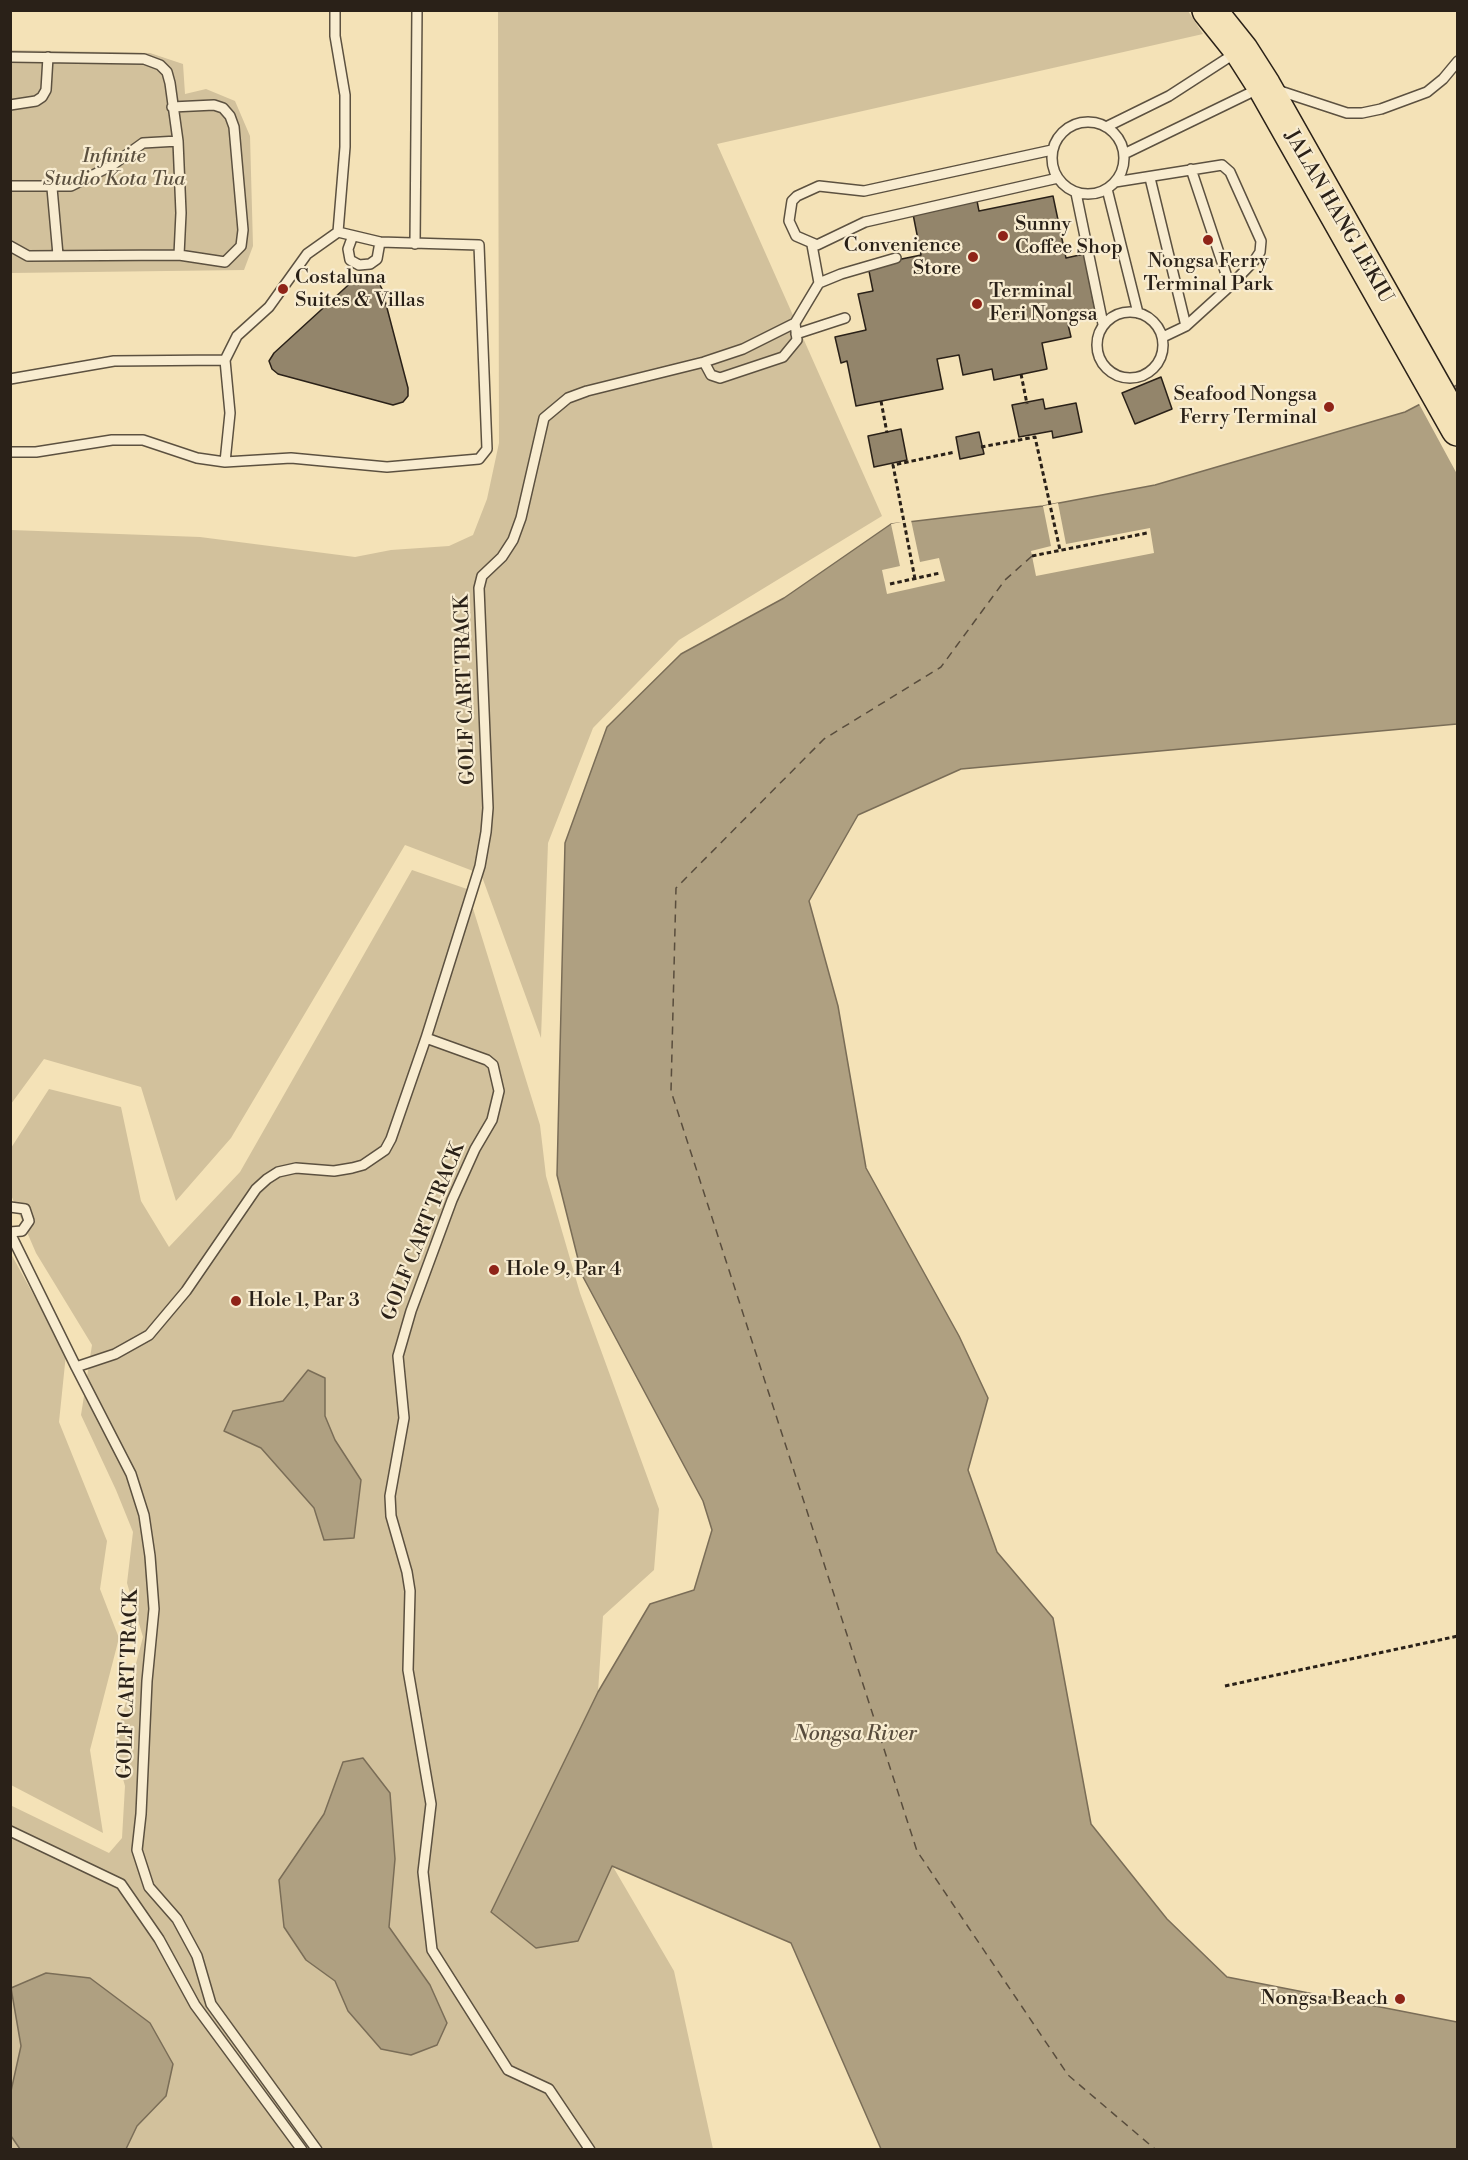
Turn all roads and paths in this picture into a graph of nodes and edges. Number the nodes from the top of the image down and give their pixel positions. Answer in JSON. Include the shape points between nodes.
{"nodes":[{"id":1,"x":335,"y":10,"type":"edge"},
{"id":2,"x":417,"y":10,"type":"edge"},
{"id":3,"x":1209,"y":10,"type":"edge"},
{"id":4,"x":1241,"y":50,"type":"junction"},
{"id":5,"x":10,"y":57,"type":"edge"},
{"id":6,"x":48,"y":57,"type":"junction"},
{"id":7,"x":1458,"y":61,"type":"edge"},
{"id":8,"x":1264,"y":86,"type":"junction"},
{"id":9,"x":10,"y":105,"type":"edge"},
{"id":10,"x":172,"y":107,"type":"junction"},
{"id":11,"x":1106,"y":127,"type":"junction"},
{"id":12,"x":178,"y":141,"type":"junction"},
{"id":13,"x":1052,"y":150,"type":"junction"},
{"id":14,"x":1124,"y":154,"type":"junction"},
{"id":15,"x":1191,"y":170,"type":"junction"},
{"id":16,"x":1058,"y":178,"type":"junction"},
{"id":17,"x":1150,"y":178,"type":"junction"},
{"id":18,"x":1115,"y":182,"type":"junction"},
{"id":19,"x":10,"y":186,"type":"edge"},
{"id":20,"x":52,"y":188,"type":"junction"},
{"id":21,"x":1107,"y":189,"type":"junction"},
{"id":22,"x":1076,"y":193,"type":"junction"},
{"id":23,"x":338,"y":232,"type":"junction"},
{"id":24,"x":352,"y":238,"type":"junction"},
{"id":25,"x":380,"y":242,"type":"junction"},
{"id":26,"x":415,"y":244,"type":"junction"},
{"id":27,"x":812,"y":244,"type":"junction"},
{"id":28,"x":10,"y":246,"type":"edge"},
{"id":29,"x":58,"y":255,"type":"junction"},
{"id":30,"x":179,"y":255,"type":"junction"},
{"id":31,"x":896,"y":258,"type":"dead end"},
{"id":32,"x":819,"y":283,"type":"junction"},
{"id":33,"x":1230,"y":286,"type":"junction"},
{"id":34,"x":1138,"y":313,"type":"junction"},
{"id":35,"x":845,"y":318,"type":"dead end"},
{"id":36,"x":795,"y":323,"type":"junction"},
{"id":37,"x":1103,"y":324,"type":"junction"},
{"id":38,"x":1186,"y":327,"type":"junction"},
{"id":39,"x":796,"y":334,"type":"junction"},
{"id":40,"x":1163,"y":337,"type":"junction"},
{"id":41,"x":225,"y":360,"type":"junction"},
{"id":42,"x":704,"y":362,"type":"junction"},
{"id":43,"x":1021,"y":374,"type":"dead end"},
{"id":44,"x":10,"y":379,"type":"edge"},
{"id":45,"x":881,"y":401,"type":"dead end"},
{"id":46,"x":1027,"y":404,"type":"dead end"},
{"id":47,"x":1458,"y":429,"type":"edge"},
{"id":48,"x":887,"y":433,"type":"dead end"},
{"id":49,"x":981,"y":447,"type":"dead end"},
{"id":50,"x":10,"y":452,"type":"edge"},
{"id":51,"x":955,"y":452,"type":"dead end"},
{"id":52,"x":225,"y":462,"type":"junction"},
{"id":53,"x":1147,"y":533,"type":"dead end"},
{"id":54,"x":1060,"y":550,"type":"junction"},
{"id":55,"x":1032,"y":556,"type":"dead end"},
{"id":56,"x":940,"y":573,"type":"dead end"},
{"id":57,"x":915,"y":579,"type":"junction"},
{"id":58,"x":890,"y":584,"type":"dead end"},
{"id":59,"x":426,"y":1038,"type":"junction"},
{"id":60,"x":10,"y":1207,"type":"edge"},
{"id":61,"x":10,"y":1232,"type":"edge"},
{"id":62,"x":76,"y":1366,"type":"junction"},
{"id":63,"x":1458,"y":1636,"type":"edge"},
{"id":64,"x":1225,"y":1686,"type":"dead end"},
{"id":65,"x":10,"y":1832,"type":"edge"},
{"id":66,"x":302,"y":2150,"type":"edge"},
{"id":67,"x":317,"y":2150,"type":"edge"},
{"id":68,"x":591,"y":2150,"type":"edge"}],
"edges":[{"from":1,"to":23,"type":"lane","via":[[335,36],[345,95]]},
{"from":2,"to":26,"type":"lane"},
{"from":3,"to":4,"type":"highway","name":"JALAN HANG LEKIU"},
{"from":4,"to":8,"type":"highway","name":"JALAN HANG LEKIU"},
{"from":4,"to":11,"type":"lane","via":[[1169,96]]},
{"from":5,"to":6,"type":"lane"},
{"from":6,"to":9,"type":"lane","via":[[42,97]]},
{"from":6,"to":10,"type":"lane","via":[[154,62],[167,72]]},
{"from":7,"to":8,"type":"lane","via":[[1427,92],[1362,112],[1347,113]]},
{"from":8,"to":14,"type":"lane"},
{"from":8,"to":47,"type":"highway","name":"JALAN HANG LEKIU"},
{"from":10,"to":12,"type":"lane"},
{"from":10,"to":30,"type":"lane","via":[[214,105],[230,116],[243,230],[241,246],[225,262]]},
{"from":11,"to":13,"type":"lane","via":[[1090,122],[1074,125],[1060,135]]},
{"from":11,"to":14,"type":"lane","via":[[1118,138]]},
{"from":12,"to":20,"type":"lane","via":[[143,143],[85,181]]},
{"from":12,"to":30,"type":"lane"},
{"from":13,"to":16,"type":"lane","via":[[1052,165]]},
{"from":13,"to":27,"type":"lane","via":[[864,191],[828,185],[808,189],[792,201],[789,221],[796,236]]},
{"from":14,"to":18,"type":"lane"},
{"from":15,"to":17,"type":"lane"},
{"from":15,"to":33,"type":"lane"},
{"from":15,"to":33,"type":"lane","via":[[1218,164],[1226,167],[1261,241],[1254,261]]},
{"from":16,"to":22,"type":"lane"},
{"from":16,"to":27,"type":"lane","via":[[865,222],[824,243]]},
{"from":17,"to":18,"type":"lane"},
{"from":17,"to":38,"type":"lane"},
{"from":18,"to":21,"type":"lane"},
{"from":19,"to":20,"type":"lane"},
{"from":20,"to":29,"type":"lane"},
{"from":21,"to":22,"type":"lane"},
{"from":21,"to":34,"type":"lane"},
{"from":22,"to":37,"type":"lane"},
{"from":23,"to":24,"type":"lane"},
{"from":23,"to":41,"type":"lane","via":[[307,254],[269,307],[237,336]]},
{"from":24,"to":25,"type":"lane"},
{"from":24,"to":25,"type":"lane","via":[[350,260],[359,265],[377,259]]},
{"from":25,"to":26,"type":"lane"},
{"from":26,"to":52,"type":"lane","via":[[479,245],[487,449],[483,454],[478,459],[387,466],[291,458]]},
{"from":27,"to":32,"type":"lane"},
{"from":28,"to":29,"type":"lane","via":[[28,256]]},
{"from":29,"to":30,"type":"lane"},
{"from":31,"to":32,"type":"lane"},
{"from":32,"to":36,"type":"lane"},
{"from":33,"to":38,"type":"lane"},
{"from":34,"to":37,"type":"lane","via":[[1125,312]]},
{"from":34,"to":40,"type":"lane","via":[[1154,321]]},
{"from":35,"to":39,"type":"lane"},
{"from":36,"to":39,"type":"lane"},
{"from":36,"to":42,"type":"lane","name":"GOLF CART TRACK","via":[[743,349]]},
{"from":37,"to":40,"type":"lane","via":[[1097,343],[1101,363],[1110,373],[1123,378],[1149,373],[1159,363]]},
{"from":38,"to":40,"type":"lane"},
{"from":39,"to":42,"type":"lane","via":[[793,347],[783,357],[726,377],[714,377]]},
{"from":41,"to":44,"type":"lane","via":[[114,362]]},
{"from":41,"to":52,"type":"lane","via":[[230,412]]},
{"from":42,"to":59,"type":"lane","name":"GOLF CART TRACK","via":[[588,391],[568,398],[544,418],[513,540],[482,576],[479,588],[488,808],[480,866]]},
{"from":43,"to":46,"type":"path"},
{"from":45,"to":48,"type":"path"},
{"from":49,"to":54,"type":"path","via":[[1035,437]]},
{"from":50,"to":52,"type":"lane","via":[[143,440],[197,458]]},
{"from":51,"to":57,"type":"path","via":[[894,465]]},
{"from":53,"to":54,"type":"path"},
{"from":54,"to":55,"type":"path"},
{"from":56,"to":57,"type":"path"},
{"from":57,"to":58,"type":"path"},
{"from":59,"to":62,"type":"lane","via":[[385,1150],[352,1168],[334,1172],[296,1168],[267,1179],[149,1335],[116,1354]]},
{"from":59,"to":68,"type":"lane","name":"GOLF CART TRACK","via":[[487,1060],[493,1065],[499,1091],[492,1120],[452,1200],[398,1356],[404,1418],[390,1497],[391,1516],[410,1591],[408,1670],[431,1804],[423,1872],[432,1950],[508,2070],[549,2089]]},
{"from":60,"to":61,"type":"lane","via":[[25,1209],[30,1221],[22,1231]]},
{"from":61,"to":62,"type":"lane","name":"GOLF CART TRACK"},
{"from":62,"to":67,"type":"lane","name":"GOLF CART TRACK","via":[[131,1474],[144,1515],[150,1556],[154,1609],[137,1850],[149,1887],[177,1919],[197,1956],[211,2004]]},
{"from":63,"to":64,"type":"path"},
{"from":65,"to":66,"type":"lane","via":[[120,1884],[159,1939],[195,2005]]}]}
